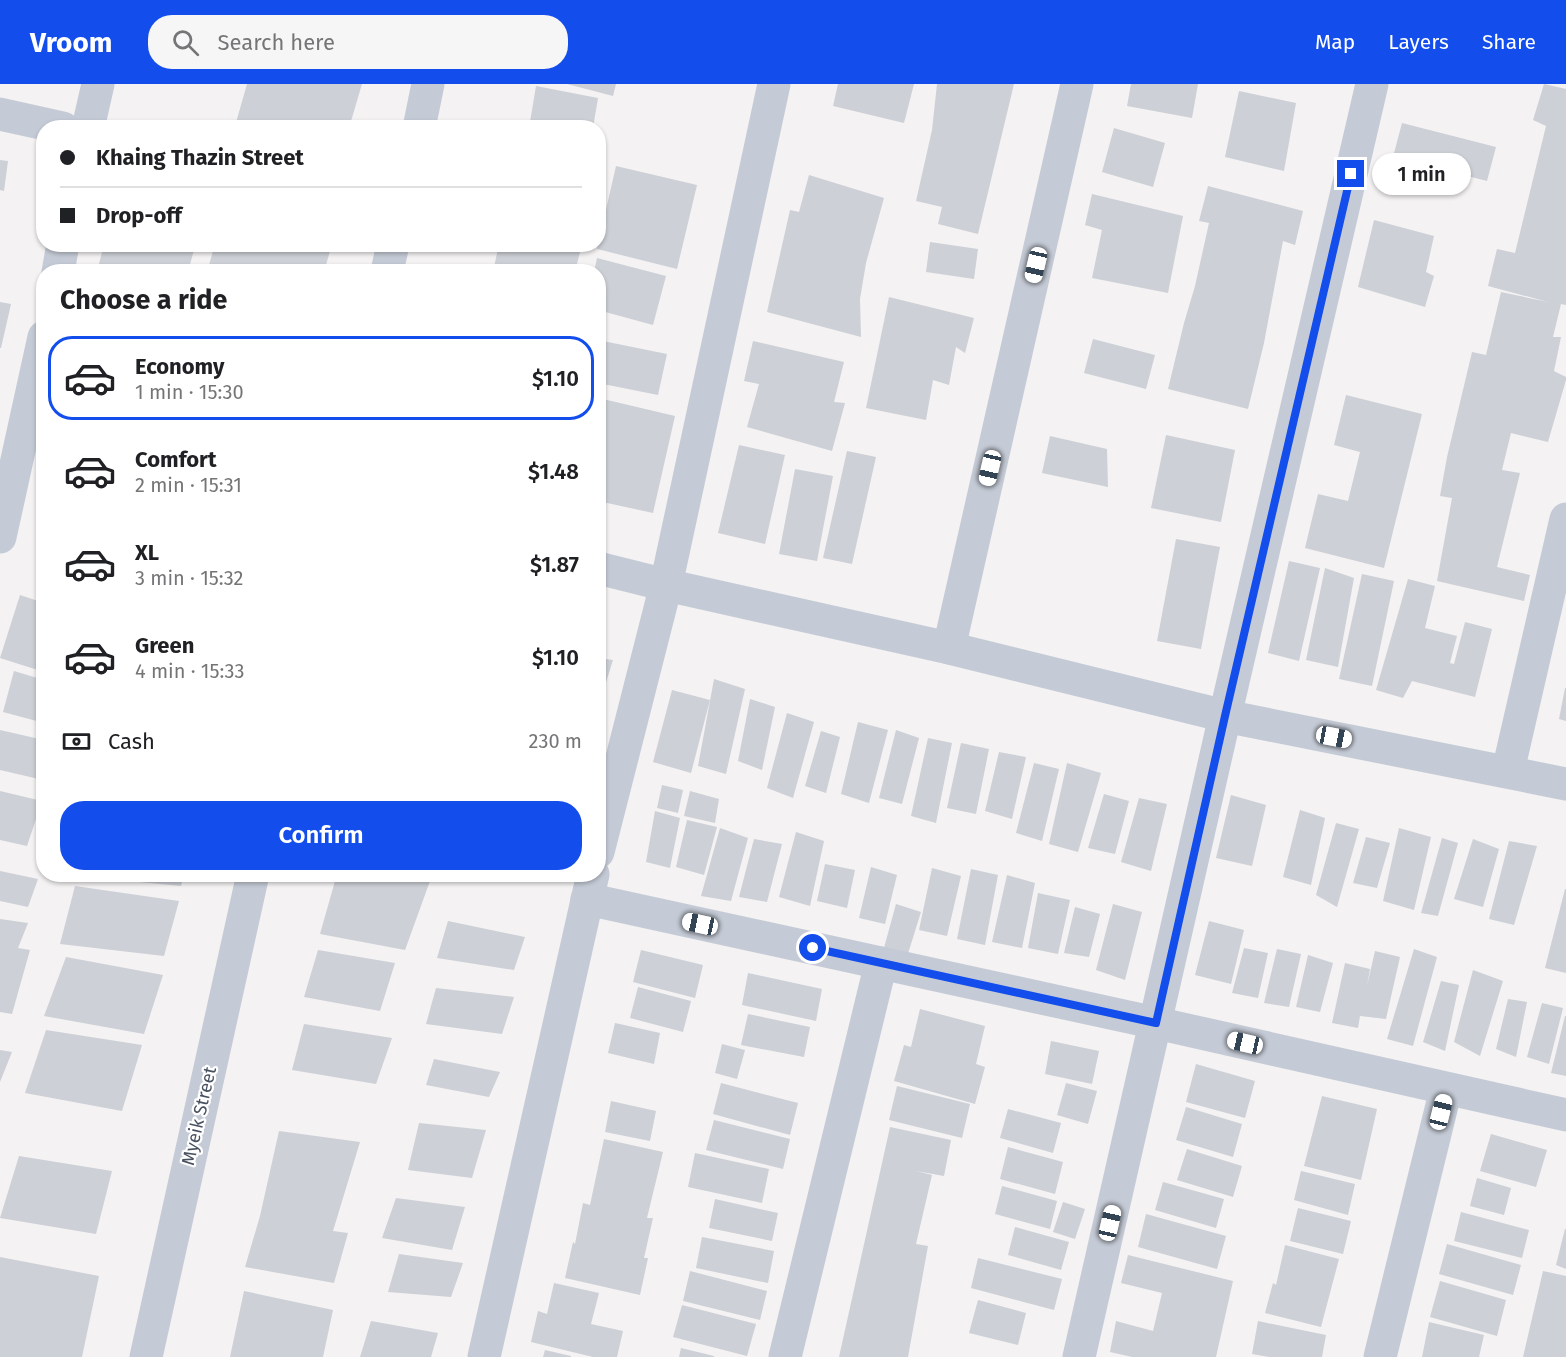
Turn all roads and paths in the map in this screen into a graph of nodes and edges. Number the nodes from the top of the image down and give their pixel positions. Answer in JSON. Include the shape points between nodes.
{"nodes":[{"id":1,"x":98,"y":84,"type":"edge"},
{"id":2,"x":428,"y":84,"type":"edge"},
{"id":3,"x":774,"y":84,"type":"edge"},
{"id":4,"x":1077,"y":84,"type":"edge"},
{"id":5,"x":1372,"y":84,"type":"edge"},
{"id":6,"x":0,"y":114,"type":"edge"},
{"id":7,"x":90,"y":120,"type":"edge"},
{"id":8,"x":420,"y":120,"type":"edge"},
{"id":9,"x":36,"y":122,"type":"edge"},
{"id":10,"x":36,"y":373,"type":"edge"},
{"id":11,"x":22,"y":436,"type":"edge"},
{"id":12,"x":1566,"y":519,"type":"edge"},
{"id":13,"x":0,"y":537,"type":"edge"},
{"id":14,"x":606,"y":570,"type":"edge"},
{"id":15,"x":666,"y":585,"type":"junction"},
{"id":16,"x":948,"y":648,"type":"junction"},
{"id":17,"x":1225,"y":716,"type":"junction"},
{"id":18,"x":1508,"y":771,"type":"junction"},
{"id":19,"x":1566,"y":784,"type":"edge"},
{"id":20,"x":606,"y":821,"type":"edge"},
{"id":21,"x":251,"y":882,"type":"edge"},
{"id":22,"x":590,"y":887,"type":"edge"},
{"id":23,"x":881,"y":963,"type":"junction"},
{"id":24,"x":1156,"y":1023,"type":"junction"},
{"id":25,"x":1446,"y":1089,"type":"junction"},
{"id":26,"x":1566,"y":1115,"type":"edge"},
{"id":27,"x":146,"y":1357,"type":"edge"},
{"id":28,"x":484,"y":1357,"type":"edge"},
{"id":29,"x":785,"y":1357,"type":"edge"},
{"id":30,"x":1078,"y":1357,"type":"edge"},
{"id":31,"x":1380,"y":1357,"type":"edge"}],
"edges":[{"from":1,"to":7,"type":"street"},
{"from":2,"to":8,"type":"street"},
{"from":3,"to":15,"type":"street"},
{"from":4,"to":16,"type":"street"},
{"from":5,"to":17,"type":"street"},
{"from":6,"to":9,"type":"street"},
{"from":10,"to":11,"type":"street"},
{"from":11,"to":13,"type":"street"},
{"from":12,"to":18,"type":"street"},
{"from":14,"to":15,"type":"street"},
{"from":15,"to":16,"type":"street"},
{"from":15,"to":20,"type":"street"},
{"from":16,"to":17,"type":"street"},
{"from":17,"to":18,"type":"street"},
{"from":17,"to":24,"type":"street"},
{"from":18,"to":19,"type":"street"},
{"from":21,"to":27,"type":"street","name":"Myeik Street"},
{"from":22,"to":23,"type":"street"},
{"from":22,"to":28,"type":"street"},
{"from":23,"to":24,"type":"street"},
{"from":23,"to":29,"type":"street"},
{"from":24,"to":25,"type":"street"},
{"from":24,"to":30,"type":"street"},
{"from":25,"to":26,"type":"street"},
{"from":25,"to":31,"type":"street"}]}
